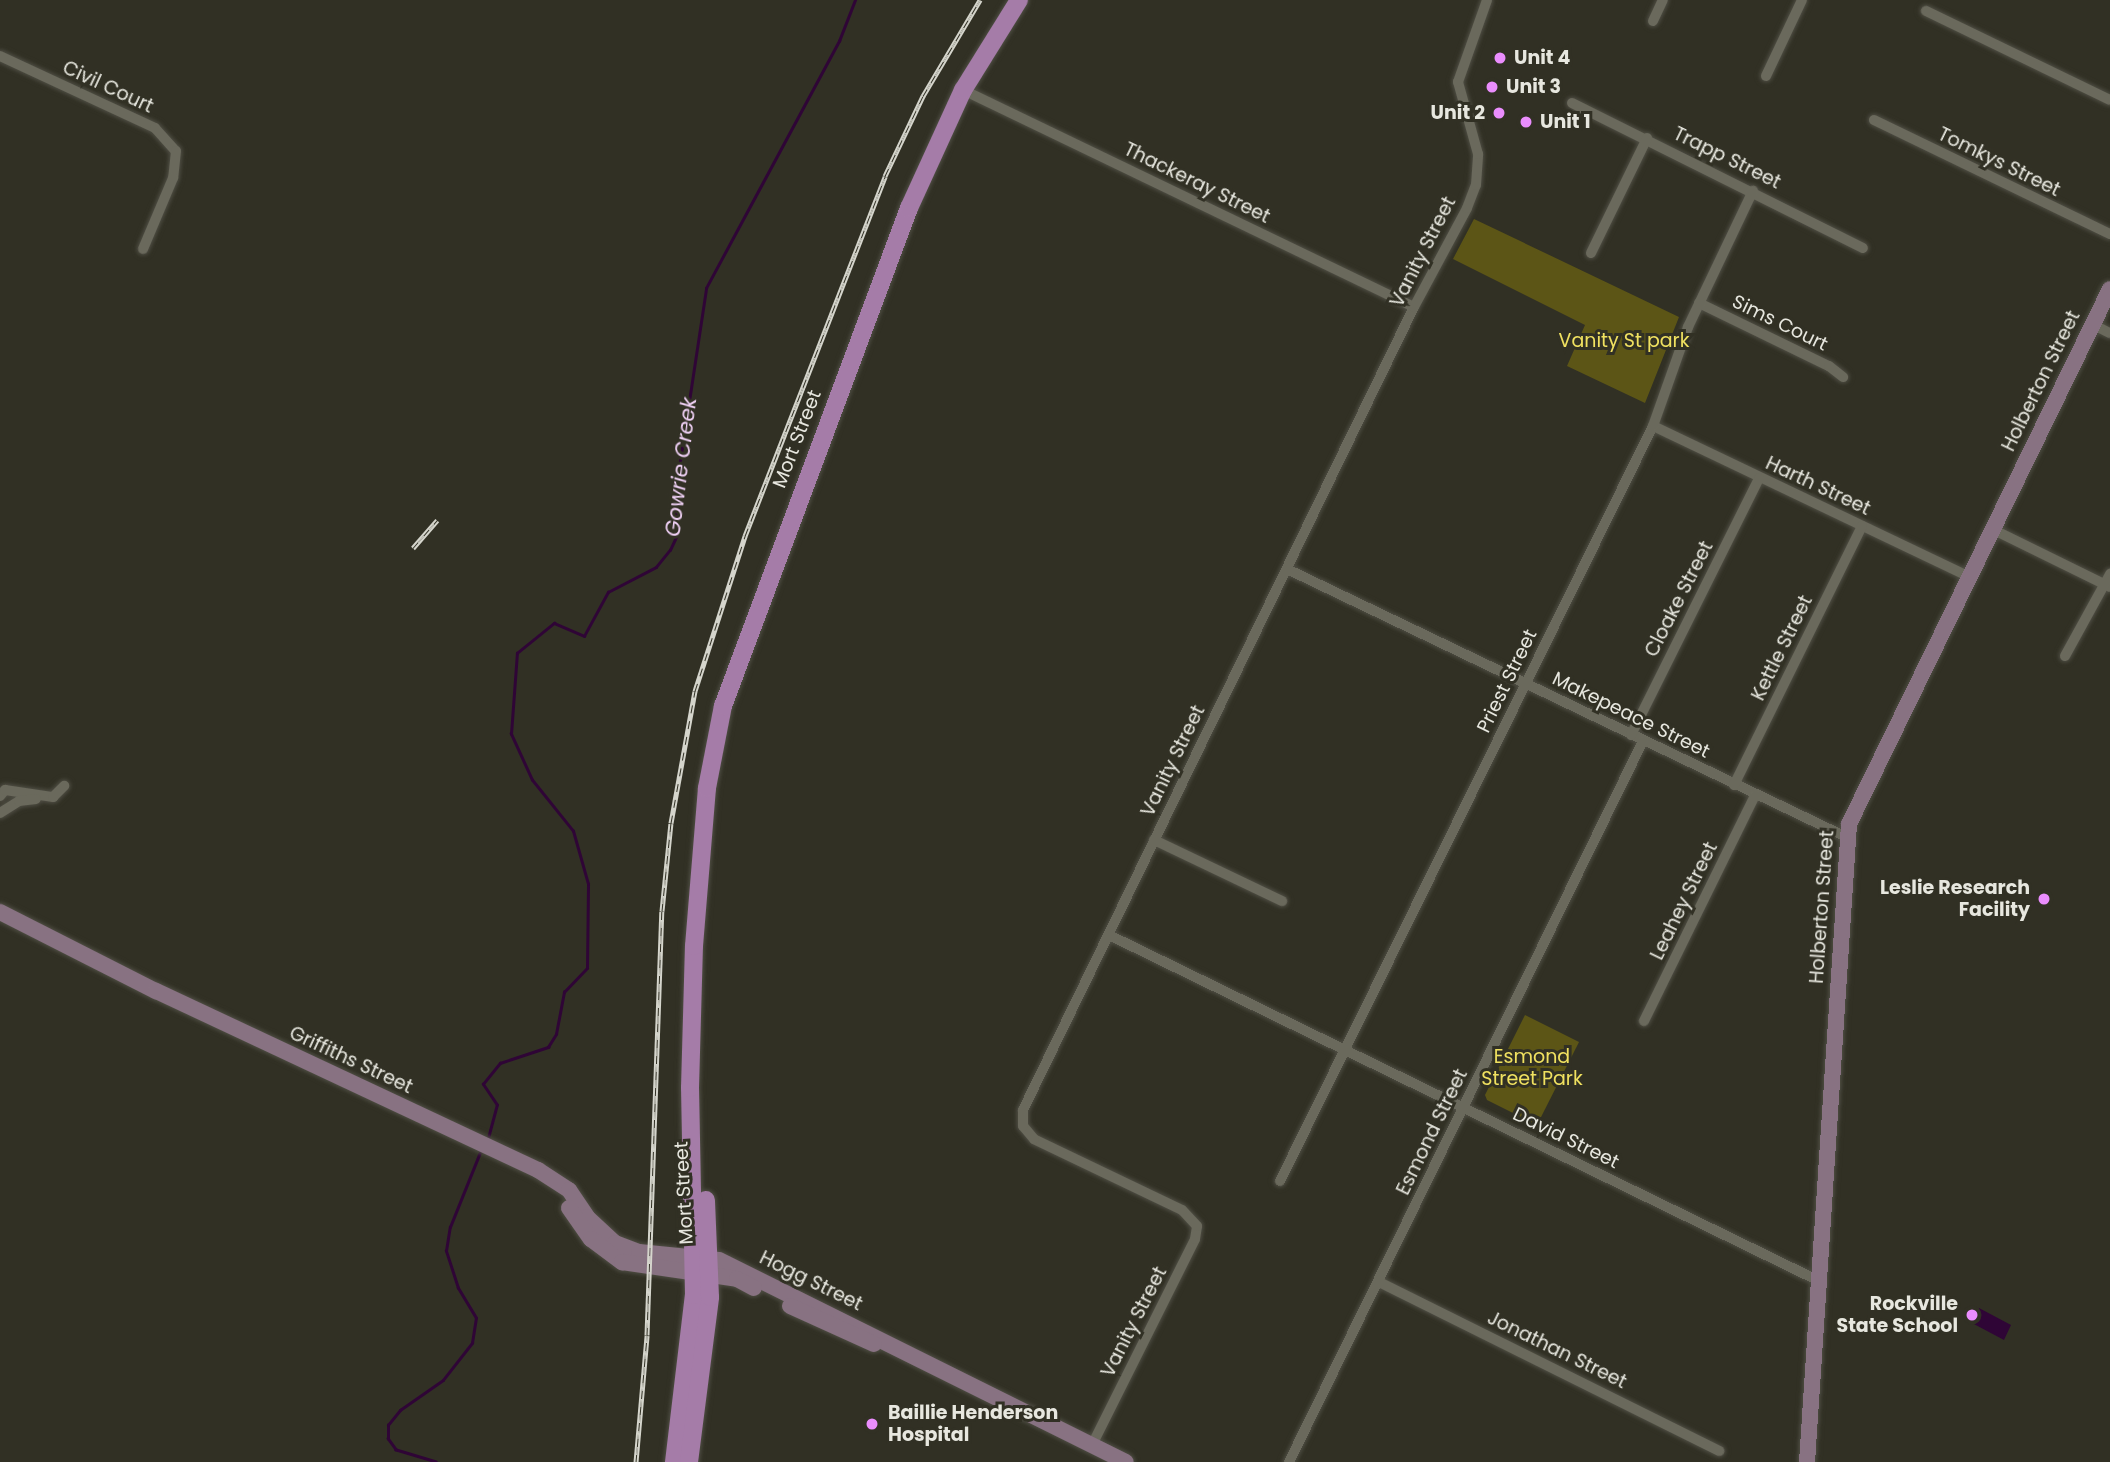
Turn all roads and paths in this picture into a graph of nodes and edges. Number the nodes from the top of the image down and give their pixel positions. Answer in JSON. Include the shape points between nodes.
{"nodes":[{"id":1,"x":1019,"y":0,"type":"edge"},
{"id":2,"x":1488,"y":0,"type":"edge"},
{"id":3,"x":1663,"y":0,"type":"edge"},
{"id":4,"x":1802,"y":0,"type":"edge"},
{"id":5,"x":1926,"y":11,"type":"dead end"},
{"id":6,"x":1653,"y":21,"type":"dead end"},
{"id":7,"x":0,"y":56,"type":"edge"},
{"id":8,"x":1766,"y":76,"type":"dead end"},
{"id":9,"x":963,"y":90,"type":"junction"},
{"id":10,"x":2110,"y":100,"type":"edge"},
{"id":11,"x":1572,"y":103,"type":"dead end"},
{"id":12,"x":1874,"y":120,"type":"dead end"},
{"id":13,"x":1647,"y":138,"type":"junction"},
{"id":14,"x":1753,"y":191,"type":"junction"},
{"id":15,"x":2110,"y":234,"type":"edge"},
{"id":16,"x":1863,"y":248,"type":"dead end"},
{"id":17,"x":143,"y":249,"type":"dead end"},
{"id":18,"x":1591,"y":253,"type":"dead end"},
{"id":19,"x":2110,"y":289,"type":"edge"},
{"id":20,"x":1699,"y":303,"type":"junction"},
{"id":21,"x":1414,"y":307,"type":"junction"},
{"id":22,"x":2092,"y":324,"type":"junction"},
{"id":23,"x":2110,"y":333,"type":"edge"},
{"id":24,"x":1843,"y":377,"type":"dead end"},
{"id":25,"x":1653,"y":426,"type":"junction"},
{"id":26,"x":1759,"y":478,"type":"junction"},
{"id":27,"x":1862,"y":526,"type":"junction"},
{"id":28,"x":1992,"y":529,"type":"junction"},
{"id":29,"x":1287,"y":569,"type":"junction"},
{"id":30,"x":1969,"y":577,"type":"junction"},
{"id":31,"x":2108,"y":582,"type":"edge"},
{"id":32,"x":2065,"y":656,"type":"dead end"},
{"id":33,"x":1525,"y":684,"type":"junction"},
{"id":34,"x":1631,"y":735,"type":"junction"},
{"id":35,"x":1643,"y":741,"type":"junction"},
{"id":36,"x":1734,"y":785,"type":"junction"},
{"id":37,"x":64,"y":786,"type":"dead end"},
{"id":38,"x":1755,"y":795,"type":"junction"},
{"id":39,"x":0,"y":796,"type":"edge"},
{"id":40,"x":38,"y":798,"type":"junction"},
{"id":41,"x":0,"y":813,"type":"edge"},
{"id":42,"x":1846,"y":837,"type":"junction"},
{"id":43,"x":1154,"y":840,"type":"junction"},
{"id":44,"x":1282,"y":901,"type":"dead end"},
{"id":45,"x":0,"y":912,"type":"edge"},
{"id":46,"x":0,"y":924,"type":"edge"},
{"id":47,"x":1109,"y":935,"type":"junction"},
{"id":48,"x":156,"y":991,"type":"junction"},
{"id":49,"x":1644,"y":1021,"type":"dead end"},
{"id":50,"x":1345,"y":1051,"type":"junction"},
{"id":51,"x":1464,"y":1107,"type":"junction"},
{"id":52,"x":1280,"y":1181,"type":"dead end"},
{"id":53,"x":701,"y":1265,"type":"junction"},
{"id":54,"x":1819,"y":1280,"type":"junction"},
{"id":55,"x":1379,"y":1282,"type":"junction"},
{"id":56,"x":1092,"y":1445,"type":"junction"},
{"id":57,"x":1719,"y":1451,"type":"dead end"},
{"id":58,"x":674,"y":1462,"type":"edge"},
{"id":59,"x":689,"y":1462,"type":"edge"},
{"id":60,"x":1126,"y":1462,"type":"edge"},
{"id":61,"x":1289,"y":1462,"type":"edge"},
{"id":62,"x":1807,"y":1462,"type":"edge"}],
"edges":[{"from":1,"to":9,"type":"main road","name":"Mort Street"},
{"from":2,"to":21,"type":"street","name":"Vanity Street","via":[[1458,82],[1478,154],[1476,185]]},
{"from":3,"to":6,"type":"street"},
{"from":4,"to":8,"type":"street"},
{"from":5,"to":10,"type":"street"},
{"from":7,"to":17,"type":"street","name":"Civil Court","via":[[155,128],[176,151],[173,178]]},
{"from":9,"to":21,"type":"street","name":"Thackeray Street"},
{"from":9,"to":53,"type":"main road","name":"Mort Street","via":[[909,208],[736,661],[707,788],[690,1043]]},
{"from":11,"to":13,"type":"street","name":"Trapp Street"},
{"from":12,"to":15,"type":"street","name":"Tomkys Street"},
{"from":13,"to":14,"type":"street","name":"Trapp Street"},
{"from":13,"to":18,"type":"street"},
{"from":14,"to":16,"type":"street","name":"Trapp Street"},
{"from":14,"to":20,"type":"street","name":"Priest Street"},
{"from":19,"to":22,"type":"street","name":"Holberton Street"},
{"from":20,"to":24,"type":"street","name":"Sims Court"},
{"from":20,"to":25,"type":"street","name":"Priest Street"},
{"from":21,"to":29,"type":"street","name":"Vanity Street"},
{"from":22,"to":23,"type":"street"},
{"from":22,"to":28,"type":"street","name":"Holberton Street"},
{"from":25,"to":26,"type":"street","name":"Harth Street"},
{"from":25,"to":33,"type":"street","name":"Priest Street"},
{"from":26,"to":27,"type":"street","name":"Harth Street"},
{"from":26,"to":34,"type":"street","name":"Cloake Street"},
{"from":27,"to":30,"type":"street","name":"Harth Street"},
{"from":27,"to":36,"type":"street","name":"Kettle Street"},
{"from":28,"to":30,"type":"street","name":"Holberton Street"},
{"from":28,"to":31,"type":"street"},
{"from":29,"to":33,"type":"street","name":"Makepeace Street"},
{"from":29,"to":43,"type":"street","name":"Vanity Street"},
{"from":30,"to":42,"type":"street","name":"Holberton Street"},
{"from":31,"to":32,"type":"street"},
{"from":33,"to":34,"type":"street","name":"Makepeace Street"},
{"from":33,"to":50,"type":"street","name":"Priest Street"},
{"from":34,"to":35,"type":"street","name":"Makepeace Street"},
{"from":35,"to":36,"type":"street","name":"Makepeace Street"},
{"from":35,"to":51,"type":"street","name":"Esmond Street"},
{"from":36,"to":38,"type":"street","name":"Makepeace Street"},
{"from":37,"to":40,"type":"street","via":[[53,797]]},
{"from":38,"to":42,"type":"street","name":"Makepeace Street"},
{"from":38,"to":49,"type":"street","name":"Leahey Street"},
{"from":39,"to":40,"type":"street","via":[[5,790]]},
{"from":40,"to":41,"type":"street","via":[[19,801]]},
{"from":42,"to":54,"type":"street","name":"Holberton Street"},
{"from":43,"to":44,"type":"street"},
{"from":43,"to":47,"type":"street","name":"Vanity Street"},
{"from":45,"to":48,"type":"street","name":"Griffiths Street"},
{"from":46,"to":48,"type":"street","name":"Griffiths Street","via":[[93,969]]},
{"from":47,"to":50,"type":"street","name":"David Street"},
{"from":47,"to":56,"type":"street","name":"Vanity Street","via":[[1023,1110],[1023,1126],[1034,1139],[1182,1210],[1197,1226],[1195,1239]]},
{"from":48,"to":53,"type":"street","name":"Griffiths Street","via":[[529,1168],[556,1191],[581,1228],[606,1252],[639,1266]]},
{"from":50,"to":51,"type":"street","name":"David Street"},
{"from":50,"to":52,"type":"street","name":"Priest Street"},
{"from":51,"to":54,"type":"street","name":"David Street"},
{"from":51,"to":55,"type":"street","name":"Esmond Street"},
{"from":53,"to":56,"type":"street","name":"Hogg Street","via":[[900,1351]]},
{"from":53,"to":58,"type":"main road","name":"Mort Street"},
{"from":53,"to":59,"type":"main road","name":"Mort Street","via":[[703,1376]]},
{"from":54,"to":62,"type":"street","name":"Holberton Street"},
{"from":55,"to":57,"type":"street","name":"Jonathan Street"},
{"from":55,"to":61,"type":"street","name":"Esmond Street"},
{"from":56,"to":60,"type":"street","name":"Hogg Street"}]}
